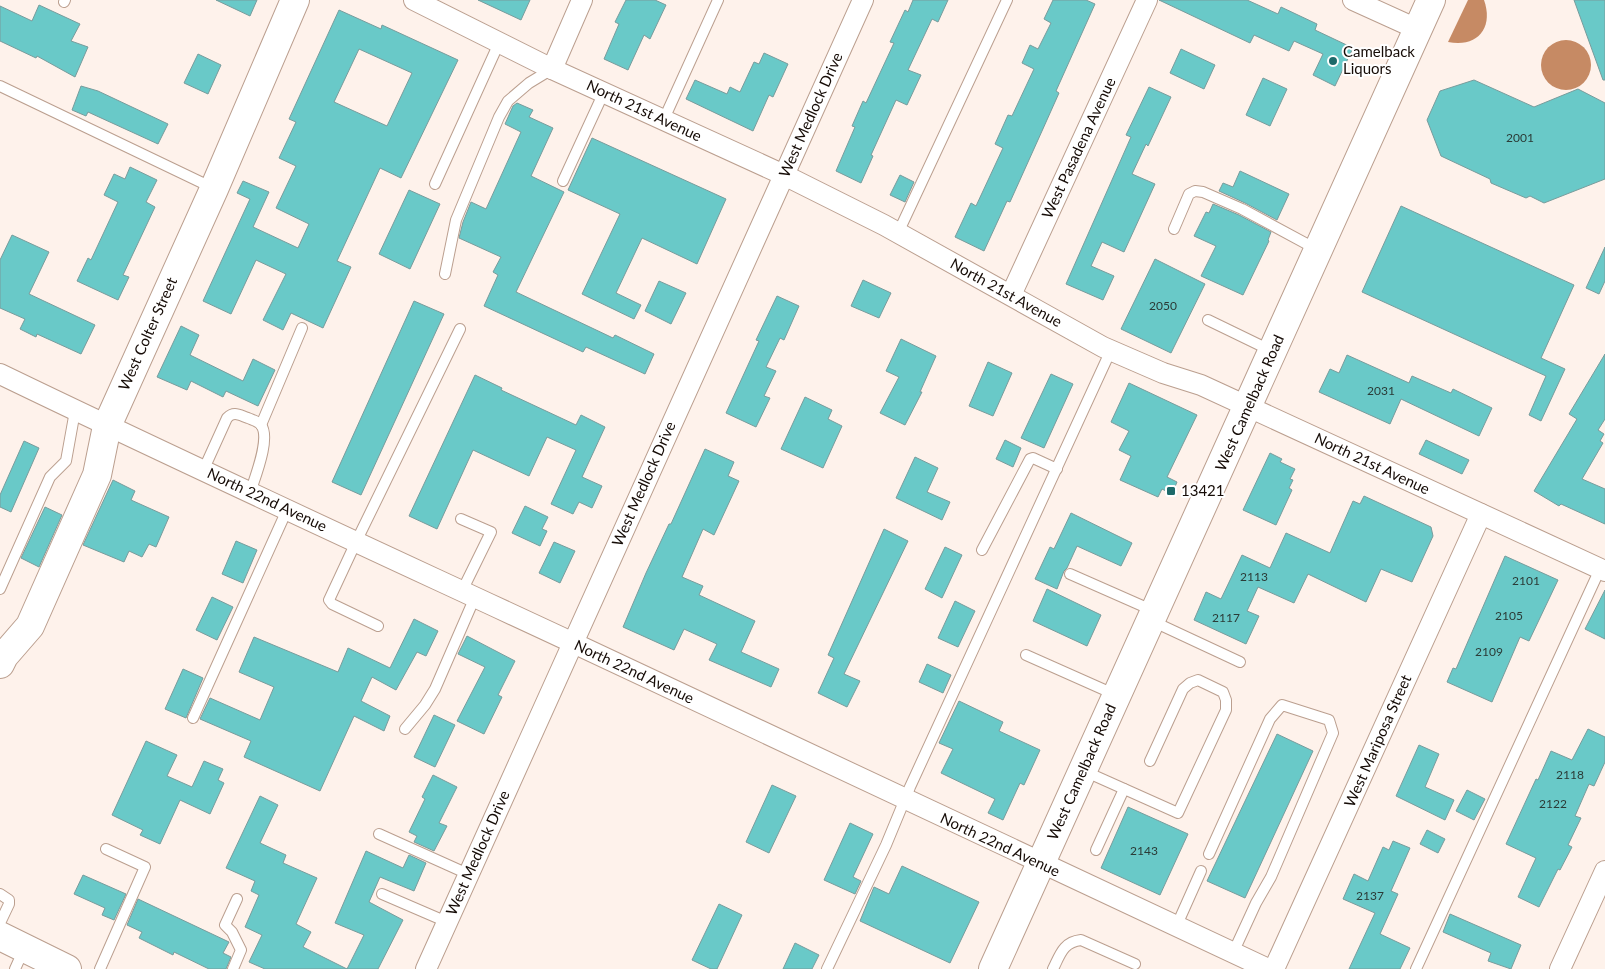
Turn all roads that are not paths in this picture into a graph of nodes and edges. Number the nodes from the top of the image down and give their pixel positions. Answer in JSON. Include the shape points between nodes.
{"nodes":[{"id":1,"x":295,"y":0,"type":"edge"},
{"id":2,"x":582,"y":0,"type":"edge"},
{"id":3,"x":718,"y":0,"type":"edge"},
{"id":4,"x":863,"y":0,"type":"edge"},
{"id":5,"x":1007,"y":0,"type":"edge"},
{"id":6,"x":1147,"y":0,"type":"edge"},
{"id":7,"x":1353,"y":0,"type":"edge"},
{"id":8,"x":1431,"y":0,"type":"edge"},
{"id":9,"x":427,"y":3,"type":"edge"},
{"id":10,"x":1417,"y":29,"type":"junction"},
{"id":11,"x":499,"y":43,"type":"junction"},
{"id":12,"x":552,"y":69,"type":"junction"},
{"id":13,"x":0,"y":86,"type":"edge"},
{"id":14,"x":604,"y":92,"type":"junction"},
{"id":15,"x":664,"y":119,"type":"junction"},
{"id":16,"x":784,"y":175,"type":"junction"},
{"id":17,"x":564,"y":181,"type":"dead end"},
{"id":18,"x":436,"y":184,"type":"dead end"},
{"id":19,"x":214,"y":188,"type":"junction"},
{"id":20,"x":1174,"y":229,"type":"dead end"},
{"id":21,"x":898,"y":233,"type":"junction"},
{"id":22,"x":1319,"y":250,"type":"junction"},
{"id":23,"x":445,"y":274,"type":"dead end"},
{"id":24,"x":1011,"y":296,"type":"junction"},
{"id":25,"x":1208,"y":320,"type":"dead end"},
{"id":26,"x":302,"y":328,"type":"dead end"},
{"id":27,"x":460,"y":328,"type":"dead end"},
{"id":28,"x":1111,"y":350,"type":"junction"},
{"id":29,"x":1273,"y":352,"type":"junction"},
{"id":30,"x":0,"y":374,"type":"edge"},
{"id":31,"x":1248,"y":407,"type":"junction"},
{"id":32,"x":75,"y":411,"type":"junction"},
{"id":33,"x":261,"y":425,"type":"junction"},
{"id":34,"x":106,"y":426,"type":"junction"},
{"id":35,"x":1057,"y":469,"type":"junction"},
{"id":36,"x":203,"y":471,"type":"junction"},
{"id":37,"x":250,"y":493,"type":"junction"},
{"id":38,"x":287,"y":510,"type":"junction"},
{"id":39,"x":1481,"y":514,"type":"junction"},
{"id":40,"x":462,"y":519,"type":"dead end"},
{"id":41,"x":356,"y":542,"type":"junction"},
{"id":42,"x":982,"y":550,"type":"dead end"},
{"id":43,"x":1602,"y":570,"type":"edge"},
{"id":44,"x":1070,"y":574,"type":"dead end"},
{"id":45,"x":0,"y":589,"type":"edge"},
{"id":46,"x":469,"y":594,"type":"junction"},
{"id":47,"x":1153,"y":616,"type":"junction"},
{"id":48,"x":378,"y":626,"type":"dead end"},
{"id":49,"x":572,"y":643,"type":"junction"},
{"id":50,"x":1026,"y":655,"type":"dead end"},
{"id":51,"x":1,"y":658,"type":"edge"},
{"id":52,"x":1240,"y":662,"type":"dead end"},
{"id":53,"x":1117,"y":696,"type":"junction"},
{"id":54,"x":193,"y":718,"type":"dead end"},
{"id":55,"x":405,"y":729,"type":"dead end"},
{"id":56,"x":1150,"y":761,"type":"dead end"},
{"id":57,"x":1083,"y":770,"type":"junction"},
{"id":58,"x":1124,"y":789,"type":"junction"},
{"id":59,"x":905,"y":800,"type":"junction"},
{"id":60,"x":380,"y":834,"type":"dead end"},
{"id":61,"x":106,"y":849,"type":"dead end"},
{"id":62,"x":1096,"y":850,"type":"dead end"},
{"id":63,"x":1209,"y":854,"type":"dead end"},
{"id":64,"x":1040,"y":864,"type":"junction"},
{"id":65,"x":1605,"y":871,"type":"edge"},
{"id":66,"x":1201,"y":872,"type":"dead end"},
{"id":67,"x":468,"y":874,"type":"junction"},
{"id":68,"x":0,"y":894,"type":"edge"},
{"id":69,"x":382,"y":894,"type":"dead end"},
{"id":70,"x":237,"y":899,"type":"dead end"},
{"id":71,"x":447,"y":922,"type":"junction"},
{"id":72,"x":0,"y":923,"type":"edge"},
{"id":73,"x":1176,"y":927,"type":"junction"},
{"id":74,"x":0,"y":936,"type":"edge"},
{"id":75,"x":1233,"y":953,"type":"junction"},
{"id":76,"x":20,"y":959,"type":"edge"},
{"id":77,"x":1135,"y":964,"type":"dead end"},
{"id":78,"x":67,"y":969,"type":"edge"},
{"id":79,"x":100,"y":969,"type":"edge"},
{"id":80,"x":233,"y":969,"type":"edge"},
{"id":81,"x":426,"y":969,"type":"edge"},
{"id":82,"x":827,"y":969,"type":"edge"},
{"id":83,"x":993,"y":969,"type":"edge"},
{"id":84,"x":1053,"y":969,"type":"edge"},
{"id":85,"x":1268,"y":969,"type":"edge"},
{"id":86,"x":1274,"y":969,"type":"edge"},
{"id":87,"x":1416,"y":969,"type":"edge"},
{"id":88,"x":1560,"y":969,"type":"edge"}],
"edges":[{"from":1,"to":19,"type":"main road","name":"West Colter Street"},
{"from":2,"to":12,"type":"street"},
{"from":3,"to":15,"type":"lane"},
{"from":4,"to":16,"type":"street","name":"West Medlock Drive"},
{"from":5,"to":21,"type":"lane"},
{"from":6,"to":24,"type":"street","name":"West Pasadena Avenue"},
{"from":7,"to":10,"type":"street"},
{"from":8,"to":10,"type":"main road","name":"West Camelback Road"},
{"from":9,"to":11,"type":"street","name":"North 21st Avenue"},
{"from":10,"to":22,"type":"main road","name":"West Camelback Road"},
{"from":11,"to":12,"type":"street","name":"North 21st Avenue"},
{"from":11,"to":18,"type":"lane"},
{"from":12,"to":14,"type":"street","name":"North 21st Avenue"},
{"from":12,"to":23,"type":"lane","via":[[508,101],[499,117],[456,220]]},
{"from":13,"to":19,"type":"lane"},
{"from":14,"to":15,"type":"street","name":"North 21st Avenue"},
{"from":14,"to":17,"type":"lane"},
{"from":15,"to":16,"type":"street","name":"North 21st Avenue"},
{"from":16,"to":21,"type":"street","name":"North 21st Avenue"},
{"from":16,"to":49,"type":"street","name":"West Medlock Drive"},
{"from":19,"to":34,"type":"main road","name":"West Colter Street"},
{"from":20,"to":22,"type":"lane","via":[[1189,194],[1203,192]]},
{"from":21,"to":24,"type":"street","name":"North 21st Avenue"},
{"from":22,"to":29,"type":"main road","name":"West Camelback Road"},
{"from":24,"to":28,"type":"street","name":"North 21st Avenue"},
{"from":25,"to":29,"type":"lane"},
{"from":26,"to":33,"type":"lane"},
{"from":27,"to":41,"type":"lane"},
{"from":28,"to":31,"type":"street","name":"North 21st Avenue"},
{"from":28,"to":35,"type":"lane"},
{"from":29,"to":31,"type":"main road","name":"West Camelback Road"},
{"from":30,"to":32,"type":"street","name":"North 22nd Avenue"},
{"from":31,"to":39,"type":"street","name":"North 21st Avenue"},
{"from":31,"to":47,"type":"main road","name":"West Camelback Road"},
{"from":32,"to":34,"type":"street","name":"North 22nd Avenue"},
{"from":32,"to":45,"type":"lane","via":[[66,461],[50,477]]},
{"from":33,"to":36,"type":"lane","via":[[232,414],[227,418]]},
{"from":33,"to":37,"type":"lane","via":[[265,443]]},
{"from":34,"to":36,"type":"street","name":"North 22nd Avenue"},
{"from":34,"to":51,"type":"main road","name":"West Colter Street","via":[[97,475],[34,618]]},
{"from":35,"to":42,"type":"lane","via":[[1034,458],[1030,460]]},
{"from":35,"to":59,"type":"lane"},
{"from":36,"to":37,"type":"street","name":"North 22nd Avenue"},
{"from":37,"to":38,"type":"street","name":"North 22nd Avenue"},
{"from":38,"to":41,"type":"street","name":"North 22nd Avenue"},
{"from":38,"to":54,"type":"lane"},
{"from":39,"to":43,"type":"street","name":"North 21st Avenue"},
{"from":39,"to":86,"type":"street","name":"West Mariposa Street"},
{"from":40,"to":46,"type":"lane","via":[[491,532]]},
{"from":41,"to":46,"type":"street","name":"North 22nd Avenue"},
{"from":41,"to":48,"type":"lane","via":[[330,600],[332,604]]},
{"from":43,"to":87,"type":"lane"},
{"from":44,"to":47,"type":"lane"},
{"from":46,"to":49,"type":"street","name":"North 22nd Avenue"},
{"from":46,"to":55,"type":"lane","via":[[435,689]]},
{"from":47,"to":52,"type":"lane"},
{"from":47,"to":53,"type":"main road","name":"West Camelback Road"},
{"from":49,"to":59,"type":"street","name":"North 22nd Avenue"},
{"from":49,"to":67,"type":"street","name":"West Medlock Drive"},
{"from":50,"to":53,"type":"lane"},
{"from":53,"to":57,"type":"main road","name":"West Camelback Road"},
{"from":56,"to":58,"type":"lane","via":[[1183,689],[1198,680],[1223,692],[1226,710],[1178,813]]},
{"from":57,"to":58,"type":"lane"},
{"from":57,"to":64,"type":"main road","name":"West Camelback Road"},
{"from":58,"to":62,"type":"lane"},
{"from":59,"to":64,"type":"street","name":"North 22nd Avenue"},
{"from":59,"to":82,"type":"lane"},
{"from":60,"to":67,"type":"lane"},
{"from":61,"to":79,"type":"lane","via":[[145,867]]},
{"from":63,"to":75,"type":"lane","via":[[1270,719],[1282,704],[1329,720],[1333,733],[1271,877]]},
{"from":64,"to":73,"type":"street","name":"North 22nd Avenue"},
{"from":64,"to":83,"type":"main road","name":"West Camelback Road"},
{"from":65,"to":88,"type":"street"},
{"from":66,"to":73,"type":"lane"},
{"from":67,"to":71,"type":"street","name":"West Medlock Drive"},
{"from":68,"to":72,"type":"lane","via":[[9,900],[9,904]]},
{"from":69,"to":71,"type":"lane"},
{"from":70,"to":80,"type":"lane","via":[[225,925],[242,950]]},
{"from":71,"to":81,"type":"street","name":"West Medlock Drive"},
{"from":73,"to":75,"type":"street","name":"North 22nd Avenue"},
{"from":74,"to":76,"type":"main road"},
{"from":75,"to":85,"type":"street","name":"North 22nd Avenue"},
{"from":76,"to":78,"type":"main road"},
{"from":77,"to":84,"type":"lane","via":[[1081,940],[1073,940],[1063,948]]}]}
